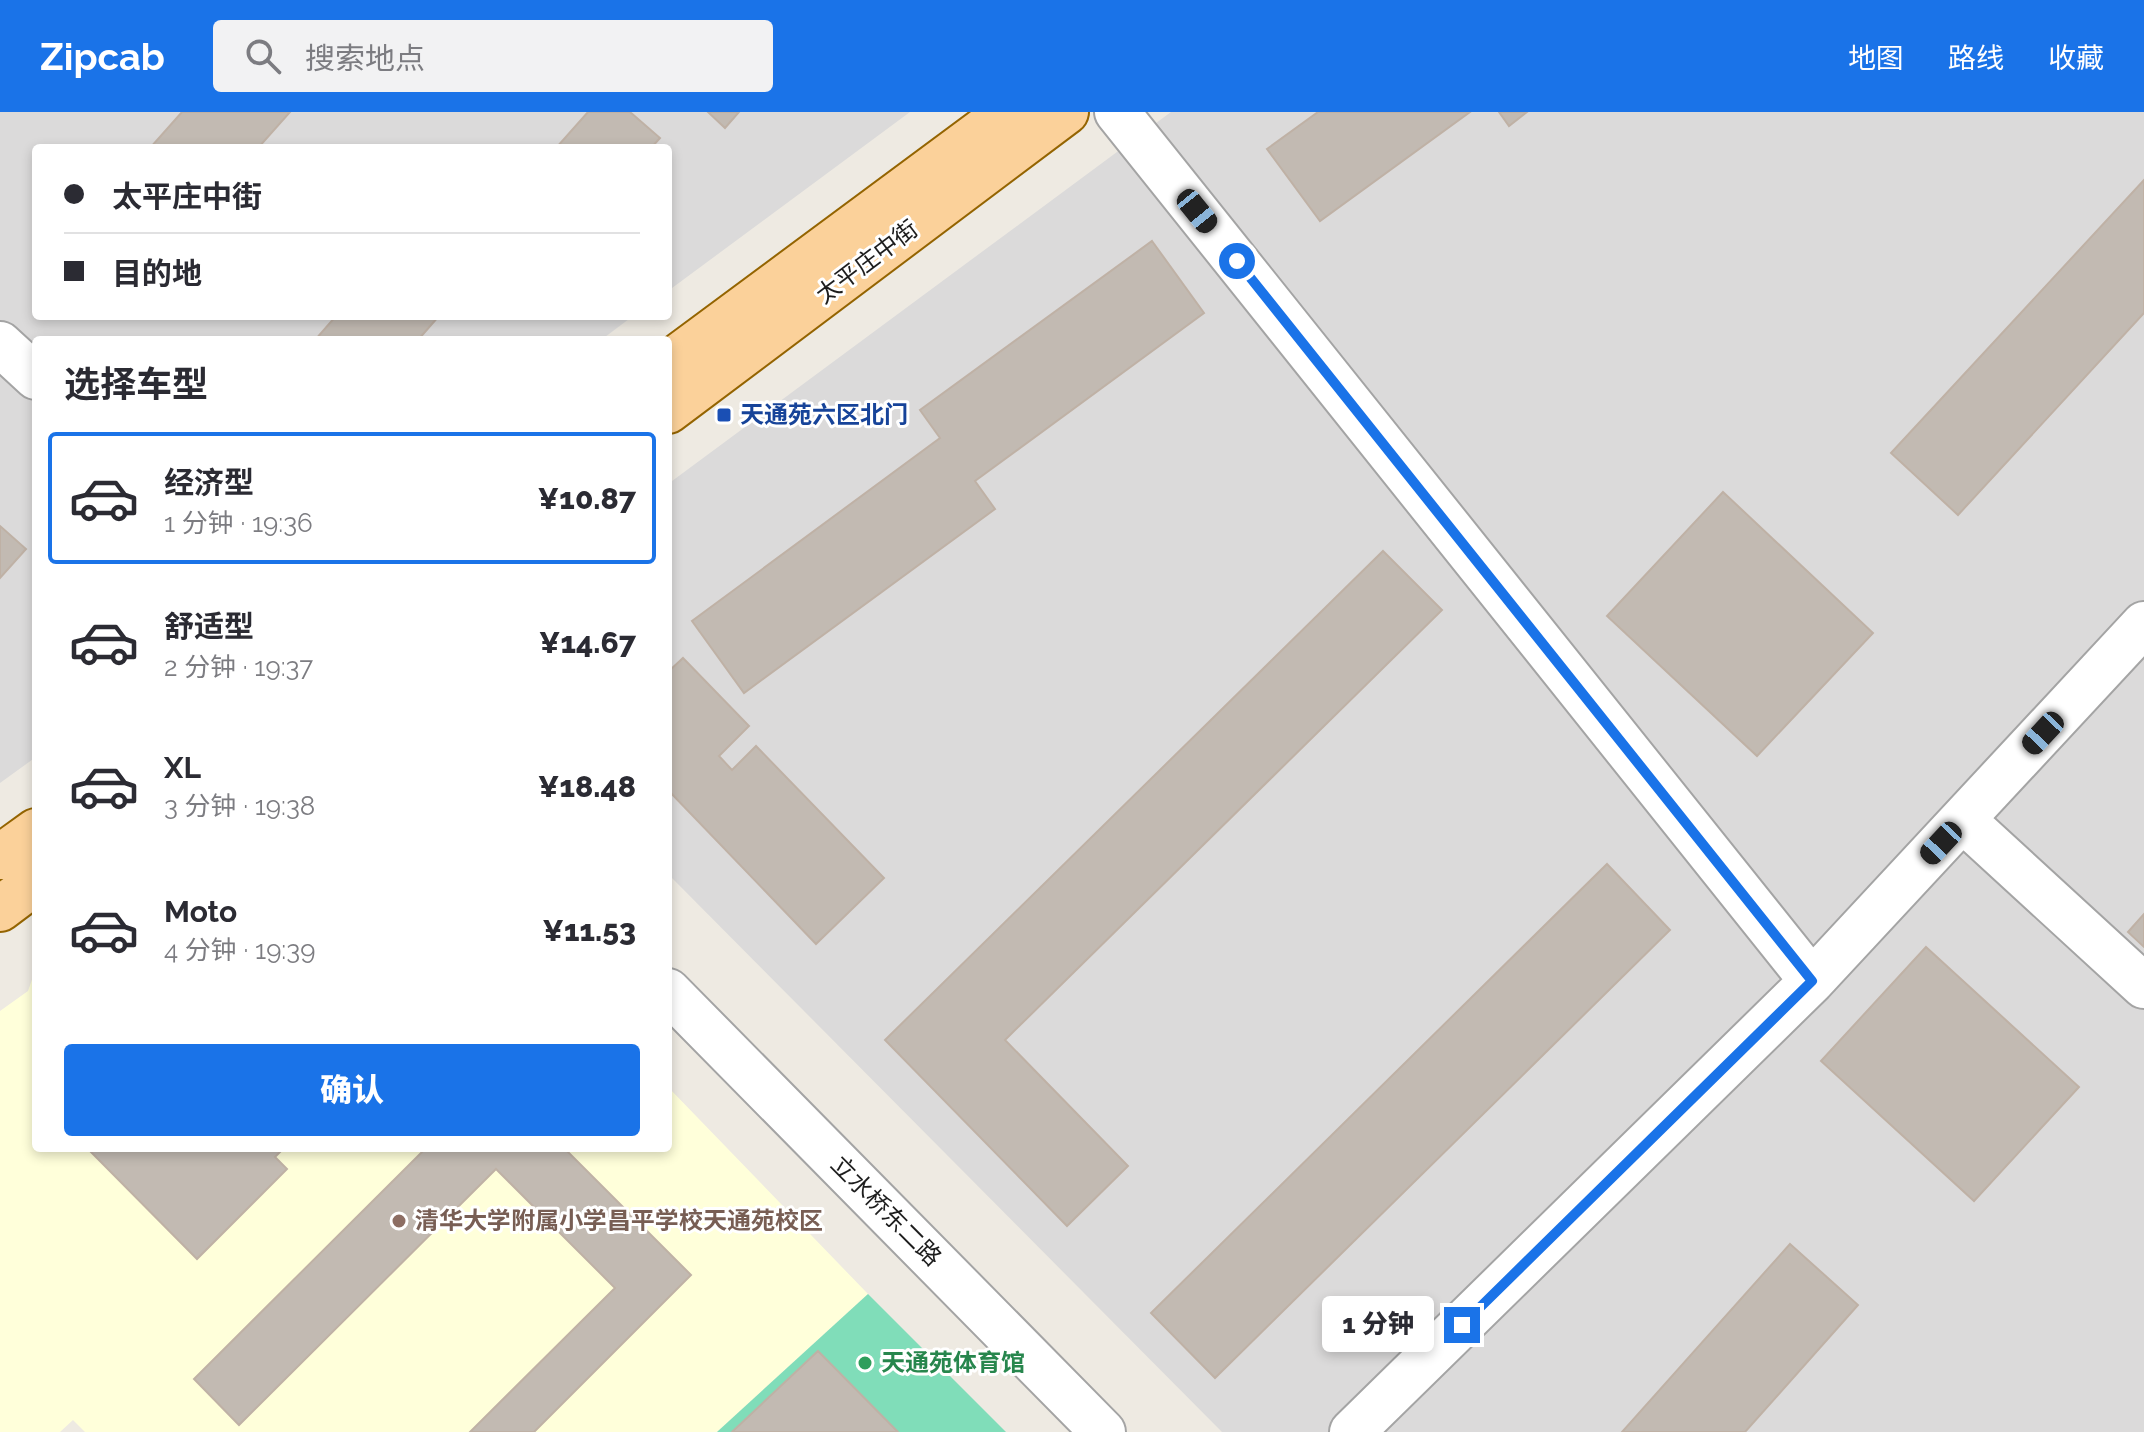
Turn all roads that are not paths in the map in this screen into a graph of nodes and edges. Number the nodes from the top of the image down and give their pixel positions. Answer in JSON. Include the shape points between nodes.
{"nodes":[{"id":1,"x":1008,"y":112,"type":"edge"},
{"id":2,"x":1066,"y":112,"type":"edge"},
{"id":3,"x":1117,"y":112,"type":"edge"},
{"id":4,"x":0,"y":344,"type":"edge"},
{"id":5,"x":672,"y":361,"type":"edge"},
{"id":6,"x":32,"y":373,"type":"edge"},
{"id":7,"x":672,"y":408,"type":"edge"},
{"id":8,"x":2144,"y":624,"type":"edge"},
{"id":9,"x":1963,"y":820,"type":"junction"},
{"id":10,"x":32,"y":834,"type":"edge"},
{"id":11,"x":0,"y":857,"type":"edge"},
{"id":12,"x":32,"y":885,"type":"edge"},
{"id":13,"x":0,"y":909,"type":"edge"},
{"id":14,"x":1812,"y":981,"type":"junction"},
{"id":15,"x":2144,"y":986,"type":"edge"},
{"id":16,"x":672,"y":995,"type":"edge"},
{"id":17,"x":1103,"y":1432,"type":"edge"},
{"id":18,"x":1352,"y":1432,"type":"edge"}],
"edges":[{"from":1,"to":5,"type":"main road","name":"太平庄中街"},
{"from":2,"to":7,"type":"main road","name":"太平庄中街"},
{"from":3,"to":14,"type":"street"},
{"from":4,"to":6,"type":"street"},
{"from":8,"to":9,"type":"street"},
{"from":9,"to":14,"type":"street"},
{"from":9,"to":15,"type":"street"},
{"from":10,"to":11,"type":"main road"},
{"from":12,"to":13,"type":"main road"},
{"from":14,"to":18,"type":"street"},
{"from":16,"to":17,"type":"street","name":"立水桥东二路"}]}
